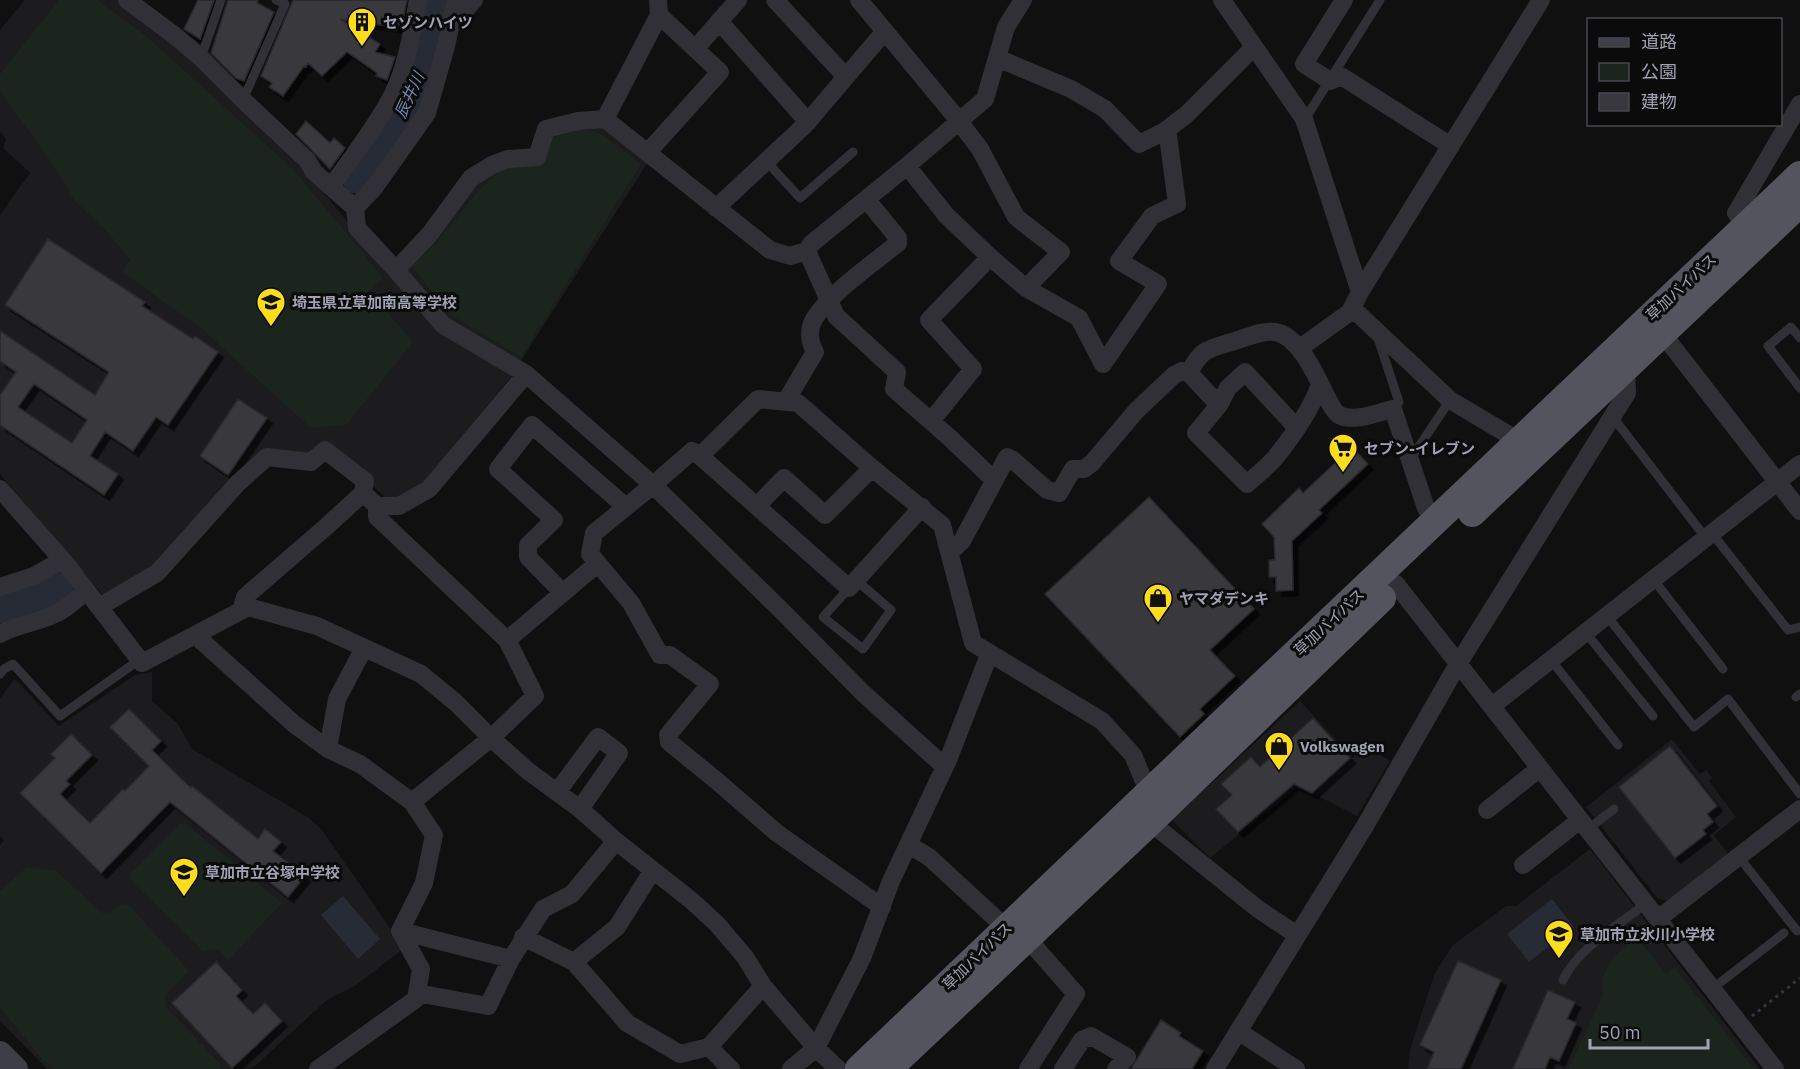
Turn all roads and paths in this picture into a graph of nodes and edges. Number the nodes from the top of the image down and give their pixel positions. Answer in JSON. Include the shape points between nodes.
{"nodes":[{"id":1,"x":127,"y":0,"type":"edge"},
{"id":2,"x":221,"y":0,"type":"edge"},
{"id":3,"x":276,"y":0,"type":"edge"},
{"id":4,"x":418,"y":0,"type":"edge"},
{"id":5,"x":456,"y":0,"type":"edge"},
{"id":6,"x":474,"y":0,"type":"edge"},
{"id":7,"x":738,"y":0,"type":"edge"},
{"id":8,"x":776,"y":0,"type":"edge"},
{"id":9,"x":859,"y":0,"type":"edge"},
{"id":10,"x":1023,"y":0,"type":"edge"},
{"id":11,"x":1222,"y":0,"type":"edge"},
{"id":12,"x":1344,"y":0,"type":"edge"},
{"id":13,"x":1380,"y":0,"type":"edge"},
{"id":14,"x":1541,"y":0,"type":"edge"},
{"id":15,"x":658,"y":8,"type":"edge"},
{"id":16,"x":719,"y":21,"type":"junction"},
{"id":17,"x":450,"y":27,"type":"junction"},
{"id":18,"x":885,"y":31,"type":"junction"},
{"id":19,"x":1254,"y":47,"type":"junction"},
{"id":20,"x":695,"y":49,"type":"junction"},
{"id":21,"x":199,"y":56,"type":"junction"},
{"id":22,"x":997,"y":58,"type":"junction"},
{"id":23,"x":846,"y":77,"type":"junction"},
{"id":24,"x":1330,"y":81,"type":"junction"},
{"id":25,"x":243,"y":100,"type":"junction"},
{"id":26,"x":1800,"y":104,"type":"edge"},
{"id":27,"x":605,"y":119,"type":"junction"},
{"id":28,"x":1304,"y":119,"type":"junction"},
{"id":29,"x":808,"y":122,"type":"junction"},
{"id":30,"x":959,"y":122,"type":"junction"},
{"id":31,"x":1165,"y":131,"type":"junction"},
{"id":32,"x":1451,"y":146,"type":"junction"},
{"id":33,"x":648,"y":152,"type":"junction"},
{"id":34,"x":853,"y":152,"type":"dead end"},
{"id":35,"x":767,"y":162,"type":"junction"},
{"id":36,"x":907,"y":166,"type":"junction"},
{"id":37,"x":1800,"y":176,"type":"edge"},
{"id":38,"x":331,"y":187,"type":"junction"},
{"id":39,"x":866,"y":199,"type":"junction"},
{"id":40,"x":1800,"y":203,"type":"edge"},
{"id":41,"x":355,"y":208,"type":"junction"},
{"id":42,"x":716,"y":208,"type":"junction"},
{"id":43,"x":1747,"y":226,"type":"junction"},
{"id":44,"x":807,"y":251,"type":"junction"},
{"id":45,"x":990,"y":257,"type":"junction"},
{"id":46,"x":396,"y":270,"type":"junction"},
{"id":47,"x":1026,"y":288,"type":"junction"},
{"id":48,"x":828,"y":300,"type":"junction"},
{"id":49,"x":1356,"y":300,"type":"junction"},
{"id":50,"x":1376,"y":331,"type":"junction"},
{"id":51,"x":1662,"y":333,"type":"junction"},
{"id":52,"x":1800,"y":338,"type":"edge"},
{"id":53,"x":1300,"y":348,"type":"junction"},
{"id":54,"x":1626,"y":368,"type":"junction"},
{"id":55,"x":526,"y":374,"type":"junction"},
{"id":56,"x":1189,"y":374,"type":"junction"},
{"id":57,"x":1320,"y":386,"type":"junction"},
{"id":58,"x":1800,"y":388,"type":"edge"},
{"id":59,"x":1450,"y":400,"type":"junction"},
{"id":60,"x":786,"y":401,"type":"junction"},
{"id":61,"x":1219,"y":405,"type":"junction"},
{"id":62,"x":1393,"y":409,"type":"junction"},
{"id":63,"x":1612,"y":416,"type":"junction"},
{"id":64,"x":931,"y":421,"type":"junction"},
{"id":65,"x":1296,"y":427,"type":"junction"},
{"id":66,"x":1519,"y":441,"type":"junction"},
{"id":67,"x":700,"y":456,"type":"junction"},
{"id":68,"x":1410,"y":460,"type":"junction"},
{"id":69,"x":1800,"y":464,"type":"edge"},
{"id":70,"x":872,"y":468,"type":"junction"},
{"id":71,"x":994,"y":480,"type":"junction"},
{"id":72,"x":1777,"y":481,"type":"junction"},
{"id":73,"x":654,"y":485,"type":"junction"},
{"id":74,"x":0,"y":489,"type":"edge"},
{"id":75,"x":363,"y":493,"type":"junction"},
{"id":76,"x":377,"y":506,"type":"junction"},
{"id":77,"x":757,"y":506,"type":"junction"},
{"id":78,"x":626,"y":507,"type":"junction"},
{"id":79,"x":922,"y":507,"type":"junction"},
{"id":80,"x":1800,"y":511,"type":"edge"},
{"id":81,"x":1434,"y":522,"type":"junction"},
{"id":82,"x":1708,"y":534,"type":"junction"},
{"id":83,"x":950,"y":552,"type":"junction"},
{"id":84,"x":62,"y":561,"type":"junction"},
{"id":85,"x":597,"y":564,"type":"junction"},
{"id":86,"x":1653,"y":579,"type":"junction"},
{"id":87,"x":852,"y":584,"type":"junction"},
{"id":88,"x":1396,"y":584,"type":"junction"},
{"id":89,"x":0,"y":587,"type":"edge"},
{"id":90,"x":86,"y":591,"type":"junction"},
{"id":91,"x":562,"y":593,"type":"junction"},
{"id":92,"x":99,"y":607,"type":"junction"},
{"id":93,"x":241,"y":611,"type":"junction"},
{"id":94,"x":1607,"y":616,"type":"junction"},
{"id":95,"x":1800,"y":627,"type":"edge"},
{"id":96,"x":1586,"y":633,"type":"junction"},
{"id":97,"x":0,"y":634,"type":"edge"},
{"id":98,"x":195,"y":635,"type":"junction"},
{"id":99,"x":507,"y":640,"type":"junction"},
{"id":100,"x":364,"y":648,"type":"junction"},
{"id":101,"x":989,"y":655,"type":"junction"},
{"id":102,"x":140,"y":660,"type":"junction"},
{"id":103,"x":1551,"y":660,"type":"junction"},
{"id":104,"x":1458,"y":664,"type":"junction"},
{"id":105,"x":1723,"y":669,"type":"dead end"},
{"id":106,"x":0,"y":674,"type":"edge"},
{"id":107,"x":1492,"y":706,"type":"junction"},
{"id":108,"x":1653,"y":716,"type":"dead end"},
{"id":109,"x":491,"y":738,"type":"junction"},
{"id":110,"x":1618,"y":745,"type":"dead end"},
{"id":111,"x":328,"y":749,"type":"junction"},
{"id":112,"x":945,"y":767,"type":"junction"},
{"id":113,"x":1540,"y":768,"type":"junction"},
{"id":114,"x":557,"y":792,"type":"junction"},
{"id":115,"x":1800,"y":794,"type":"edge"},
{"id":116,"x":412,"y":802,"type":"junction"},
{"id":117,"x":1158,"y":804,"type":"junction"},
{"id":118,"x":580,"y":808,"type":"junction"},
{"id":119,"x":1800,"y":808,"type":"edge"},
{"id":120,"x":1614,"y":809,"type":"dead end"},
{"id":121,"x":1488,"y":810,"type":"dead end"},
{"id":122,"x":1584,"y":825,"type":"junction"},
{"id":123,"x":616,"y":841,"type":"junction"},
{"id":124,"x":909,"y":844,"type":"junction"},
{"id":125,"x":1739,"y":857,"type":"junction"},
{"id":126,"x":1524,"y":865,"type":"dead end"},
{"id":127,"x":653,"y":870,"type":"junction"},
{"id":128,"x":1645,"y":904,"type":"junction"},
{"id":129,"x":882,"y":906,"type":"junction"},
{"id":130,"x":1658,"y":920,"type":"junction"},
{"id":131,"x":400,"y":931,"type":"junction"},
{"id":132,"x":1797,"y":931,"type":"dead end"},
{"id":133,"x":1016,"y":933,"type":"junction"},
{"id":134,"x":1784,"y":933,"type":"dead end"},
{"id":135,"x":1297,"y":935,"type":"junction"},
{"id":136,"x":524,"y":937,"type":"junction"},
{"id":137,"x":511,"y":959,"type":"junction"},
{"id":138,"x":574,"y":962,"type":"junction"},
{"id":139,"x":1800,"y":978,"type":"edge"},
{"id":140,"x":1563,"y":980,"type":"dead end"},
{"id":141,"x":763,"y":987,"type":"junction"},
{"id":142,"x":1712,"y":989,"type":"junction"},
{"id":143,"x":417,"y":993,"type":"junction"},
{"id":144,"x":1748,"y":1020,"type":"dead end"},
{"id":145,"x":1238,"y":1031,"type":"junction"},
{"id":146,"x":709,"y":1047,"type":"junction"},
{"id":147,"x":816,"y":1048,"type":"junction"},
{"id":148,"x":729,"y":1068,"type":"edge"},
{"id":149,"x":1030,"y":1068,"type":"edge"},
{"id":150,"x":318,"y":1069,"type":"edge"},
{"id":151,"x":791,"y":1069,"type":"edge"},
{"id":152,"x":838,"y":1069,"type":"edge"},
{"id":153,"x":859,"y":1069,"type":"edge"},
{"id":154,"x":888,"y":1069,"type":"edge"},
{"id":155,"x":1062,"y":1069,"type":"edge"},
{"id":156,"x":1116,"y":1069,"type":"edge"},
{"id":157,"x":1215,"y":1069,"type":"edge"},
{"id":158,"x":1296,"y":1069,"type":"edge"},
{"id":159,"x":1775,"y":1069,"type":"edge"}],
"edges":[{"from":1,"to":21,"type":"street"},
{"from":2,"to":21,"type":"lane"},
{"from":3,"to":25,"type":"lane","via":[[285,4]]},
{"from":4,"to":38,"type":"street","via":[[409,46],[393,92]]},
{"from":5,"to":17,"type":"street"},
{"from":6,"to":17,"type":"street"},
{"from":7,"to":16,"type":"street"},
{"from":8,"to":23,"type":"street"},
{"from":9,"to":18,"type":"street"},
{"from":10,"to":22,"type":"street","via":[[1006,27]]},
{"from":11,"to":19,"type":"street"},
{"from":12,"to":24,"type":"street","via":[[1304,64]]},
{"from":13,"to":24,"type":"lane"},
{"from":14,"to":32,"type":"street"},
{"from":15,"to":20,"type":"street"},
{"from":15,"to":27,"type":"street"},
{"from":16,"to":20,"type":"street"},
{"from":16,"to":29,"type":"street"},
{"from":17,"to":41,"type":"street","via":[[427,113],[374,188]]},
{"from":18,"to":23,"type":"street"},
{"from":18,"to":30,"type":"street"},
{"from":19,"to":28,"type":"street"},
{"from":19,"to":31,"type":"street"},
{"from":20,"to":33,"type":"street","via":[[720,72]]},
{"from":21,"to":25,"type":"street"},
{"from":22,"to":30,"type":"street","via":[[985,99]]},
{"from":22,"to":31,"type":"street","via":[[1071,89],[1105,109],[1139,144]]},
{"from":23,"to":29,"type":"street"},
{"from":24,"to":28,"type":"lane"},
{"from":24,"to":32,"type":"street","via":[[1341,76]]},
{"from":25,"to":38,"type":"street"},
{"from":26,"to":43,"type":"street","via":[[1737,213]]},
{"from":27,"to":33,"type":"street"},
{"from":27,"to":46,"type":"street","via":[[546,129],[537,157],[508,159],[471,178],[429,235]]},
{"from":28,"to":49,"type":"street"},
{"from":29,"to":35,"type":"street"},
{"from":30,"to":36,"type":"street"},
{"from":30,"to":47,"type":"street","via":[[980,149],[1016,217],[1061,252]]},
{"from":31,"to":47,"type":"street","via":[[1177,204],[1152,216],[1119,261],[1158,284],[1103,364],[1078,318]]},
{"from":32,"to":49,"type":"street"},
{"from":33,"to":42,"type":"street"},
{"from":34,"to":35,"type":"lane","via":[[800,198]]},
{"from":35,"to":42,"type":"street"},
{"from":36,"to":39,"type":"street"},
{"from":36,"to":45,"type":"street","via":[[946,215]]},
{"from":37,"to":43,"type":"highway","name":"草加バイパス"},
{"from":38,"to":41,"type":"street"},
{"from":39,"to":44,"type":"street"},
{"from":39,"to":48,"type":"street","via":[[898,243]]},
{"from":40,"to":51,"type":"highway","name":"草加バイパス"},
{"from":41,"to":46,"type":"street","via":[[357,228]]},
{"from":42,"to":44,"type":"street","via":[[770,250],[790,256]]},
{"from":43,"to":66,"type":"highway","name":"草加バイパス"},
{"from":44,"to":48,"type":"street"},
{"from":45,"to":47,"type":"street"},
{"from":45,"to":64,"type":"street","via":[[929,320],[973,369]]},
{"from":46,"to":55,"type":"street","via":[[443,325]]},
{"from":48,"to":60,"type":"street","via":[[812,323],[810,343],[815,352]]},
{"from":48,"to":64,"type":"street","via":[[836,316],[897,372],[894,389]]},
{"from":49,"to":50,"type":"street"},
{"from":49,"to":53,"type":"street","via":[[1350,312]]},
{"from":50,"to":59,"type":"street"},
{"from":50,"to":62,"type":"lane","via":[[1399,402]]},
{"from":51,"to":54,"type":"highway","name":"草加バイパス"},
{"from":51,"to":72,"type":"street"},
{"from":52,"to":58,"type":"lane","via":[[1791,327],[1768,346]]},
{"from":53,"to":56,"type":"street","via":[[1276,332],[1257,333],[1208,348]]},
{"from":53,"to":57,"type":"street"},
{"from":54,"to":63,"type":"street","via":[[1627,393]]},
{"from":54,"to":88,"type":"highway","name":"草加バイパス"},
{"from":55,"to":73,"type":"street"},
{"from":55,"to":76,"type":"street","via":[[429,489],[399,506]]},
{"from":56,"to":61,"type":"street"},
{"from":56,"to":71,"type":"street","via":[[1182,371],[1174,375],[1136,411],[1092,463],[1084,469],[1073,469],[1059,493],[1047,490],[1007,457]]},
{"from":57,"to":62,"type":"street","via":[[1339,415],[1364,416]]},
{"from":57,"to":65,"type":"street"},
{"from":59,"to":66,"type":"street"},
{"from":59,"to":68,"type":"lane"},
{"from":60,"to":67,"type":"street","via":[[758,399]]},
{"from":60,"to":70,"type":"street","via":[[798,403]]},
{"from":61,"to":65,"type":"street","via":[[1228,388],[1245,372]]},
{"from":61,"to":65,"type":"street","via":[[1196,433],[1247,484],[1274,459]]},
{"from":62,"to":68,"type":"street"},
{"from":63,"to":82,"type":"lane"},
{"from":63,"to":104,"type":"street"},
{"from":64,"to":71,"type":"street"},
{"from":66,"to":81,"type":"highway","name":"草加バイパス"},
{"from":67,"to":73,"type":"street","via":[[692,451]]},
{"from":67,"to":77,"type":"street"},
{"from":68,"to":81,"type":"street"},
{"from":69,"to":72,"type":"street"},
{"from":70,"to":77,"type":"street","via":[[825,515],[784,478]]},
{"from":70,"to":79,"type":"street"},
{"from":71,"to":83,"type":"street","via":[[962,541]]},
{"from":72,"to":80,"type":"street"},
{"from":72,"to":82,"type":"street"},
{"from":73,"to":78,"type":"street"},
{"from":73,"to":112,"type":"street","via":[[863,693]]},
{"from":74,"to":84,"type":"street"},
{"from":75,"to":76,"type":"street"},
{"from":75,"to":92,"type":"street","via":[[365,481],[325,450],[311,462],[267,457],[238,483],[157,573]]},
{"from":75,"to":93,"type":"street","via":[[245,597]]},
{"from":76,"to":99,"type":"street","via":[[377,517]]},
{"from":77,"to":87,"type":"street"},
{"from":78,"to":85,"type":"street","via":[[594,533],[590,554]]},
{"from":78,"to":91,"type":"street","via":[[532,425],[498,469],[554,520],[528,545],[528,557]]},
{"from":79,"to":83,"type":"street","via":[[942,525]]},
{"from":79,"to":87,"type":"street"},
{"from":81,"to":117,"type":"highway","name":"草加バイパス"},
{"from":82,"to":86,"type":"street"},
{"from":82,"to":95,"type":"lane","via":[[1788,630]]},
{"from":83,"to":101,"type":"street","via":[[972,643]]},
{"from":84,"to":89,"type":"street","via":[[34,576]]},
{"from":84,"to":90,"type":"street"},
{"from":85,"to":91,"type":"street"},
{"from":85,"to":129,"type":"street","via":[[631,603],[660,655],[670,655],[710,684],[668,735],[669,742],[777,833]]},
{"from":86,"to":94,"type":"street"},
{"from":86,"to":105,"type":"lane"},
{"from":87,"to":87,"type":"lane","via":[[823,617],[862,649],[891,610]]},
{"from":88,"to":104,"type":"street"},
{"from":88,"to":117,"type":"highway","name":"草加バイパス"},
{"from":90,"to":92,"type":"street"},
{"from":90,"to":97,"type":"street","via":[[55,614]]},
{"from":91,"to":99,"type":"street"},
{"from":92,"to":102,"type":"street"},
{"from":93,"to":98,"type":"street"},
{"from":93,"to":100,"type":"street","via":[[248,607],[317,626]]},
{"from":94,"to":96,"type":"street"},
{"from":94,"to":115,"type":"lane","via":[[1694,727],[1728,699]]},
{"from":96,"to":103,"type":"street"},
{"from":96,"to":108,"type":"lane"},
{"from":98,"to":102,"type":"street","via":[[142,663]]},
{"from":98,"to":111,"type":"street","via":[[294,724]]},
{"from":99,"to":109,"type":"street","via":[[535,696]]},
{"from":100,"to":109,"type":"street","via":[[421,674]]},
{"from":100,"to":111,"type":"street","via":[[337,699]]},
{"from":101,"to":112,"type":"street"},
{"from":101,"to":117,"type":"street","via":[[1102,721],[1133,755]]},
{"from":102,"to":106,"type":"lane","via":[[60,716],[13,664]]},
{"from":103,"to":107,"type":"street"},
{"from":103,"to":110,"type":"lane"},
{"from":104,"to":107,"type":"street"},
{"from":104,"to":135,"type":"street"},
{"from":107,"to":113,"type":"street"},
{"from":109,"to":114,"type":"street"},
{"from":109,"to":116,"type":"street"},
{"from":111,"to":116,"type":"street","via":[[360,764]]},
{"from":112,"to":124,"type":"street"},
{"from":113,"to":121,"type":"street"},
{"from":113,"to":122,"type":"street"},
{"from":114,"to":118,"type":"street"},
{"from":114,"to":118,"type":"street","via":[[598,737],[619,753]]},
{"from":116,"to":131,"type":"street","via":[[434,835],[424,883]]},
{"from":117,"to":133,"type":"highway","name":"草加バイパス"},
{"from":117,"to":135,"type":"street","via":[[1258,909]]},
{"from":118,"to":123,"type":"street"},
{"from":119,"to":125,"type":"street"},
{"from":120,"to":122,"type":"lane"},
{"from":122,"to":126,"type":"street"},
{"from":122,"to":128,"type":"street"},
{"from":123,"to":127,"type":"street"},
{"from":123,"to":136,"type":"street","via":[[572,894],[543,909]]},
{"from":124,"to":129,"type":"street"},
{"from":124,"to":133,"type":"street"},
{"from":125,"to":130,"type":"street","via":[[1719,867]]},
{"from":125,"to":132,"type":"lane"},
{"from":127,"to":138,"type":"street","via":[[617,927]]},
{"from":127,"to":141,"type":"street","via":[[717,924],[745,957]]},
{"from":128,"to":130,"type":"street"},
{"from":128,"to":140,"type":"lane","via":[[1582,954]]},
{"from":129,"to":147,"type":"street","via":[[862,958]]},
{"from":130,"to":142,"type":"street"},
{"from":131,"to":137,"type":"street"},
{"from":131,"to":143,"type":"street","via":[[422,969]]},
{"from":133,"to":149,"type":"street","via":[[1076,994]]},
{"from":133,"to":153,"type":"highway","name":"草加バイパス"},
{"from":133,"to":154,"type":"highway","name":"草加バイパス"},
{"from":134,"to":142,"type":"lane"},
{"from":135,"to":145,"type":"street"},
{"from":136,"to":137,"type":"street"},
{"from":136,"to":138,"type":"street"},
{"from":137,"to":143,"type":"street","via":[[488,1006]]},
{"from":138,"to":146,"type":"street","via":[[627,1023],[680,1054]]},
{"from":139,"to":144,"type":"path"},
{"from":141,"to":146,"type":"street"},
{"from":141,"to":147,"type":"street"},
{"from":142,"to":159,"type":"street"},
{"from":143,"to":150,"type":"street","via":[[416,999]]},
{"from":145,"to":157,"type":"street"},
{"from":145,"to":158,"type":"street"},
{"from":146,"to":148,"type":"street"},
{"from":147,"to":151,"type":"street"},
{"from":147,"to":152,"type":"street"},
{"from":155,"to":156,"type":"street","via":[[1082,1040],[1091,1036],[1127,1057]]}]}
